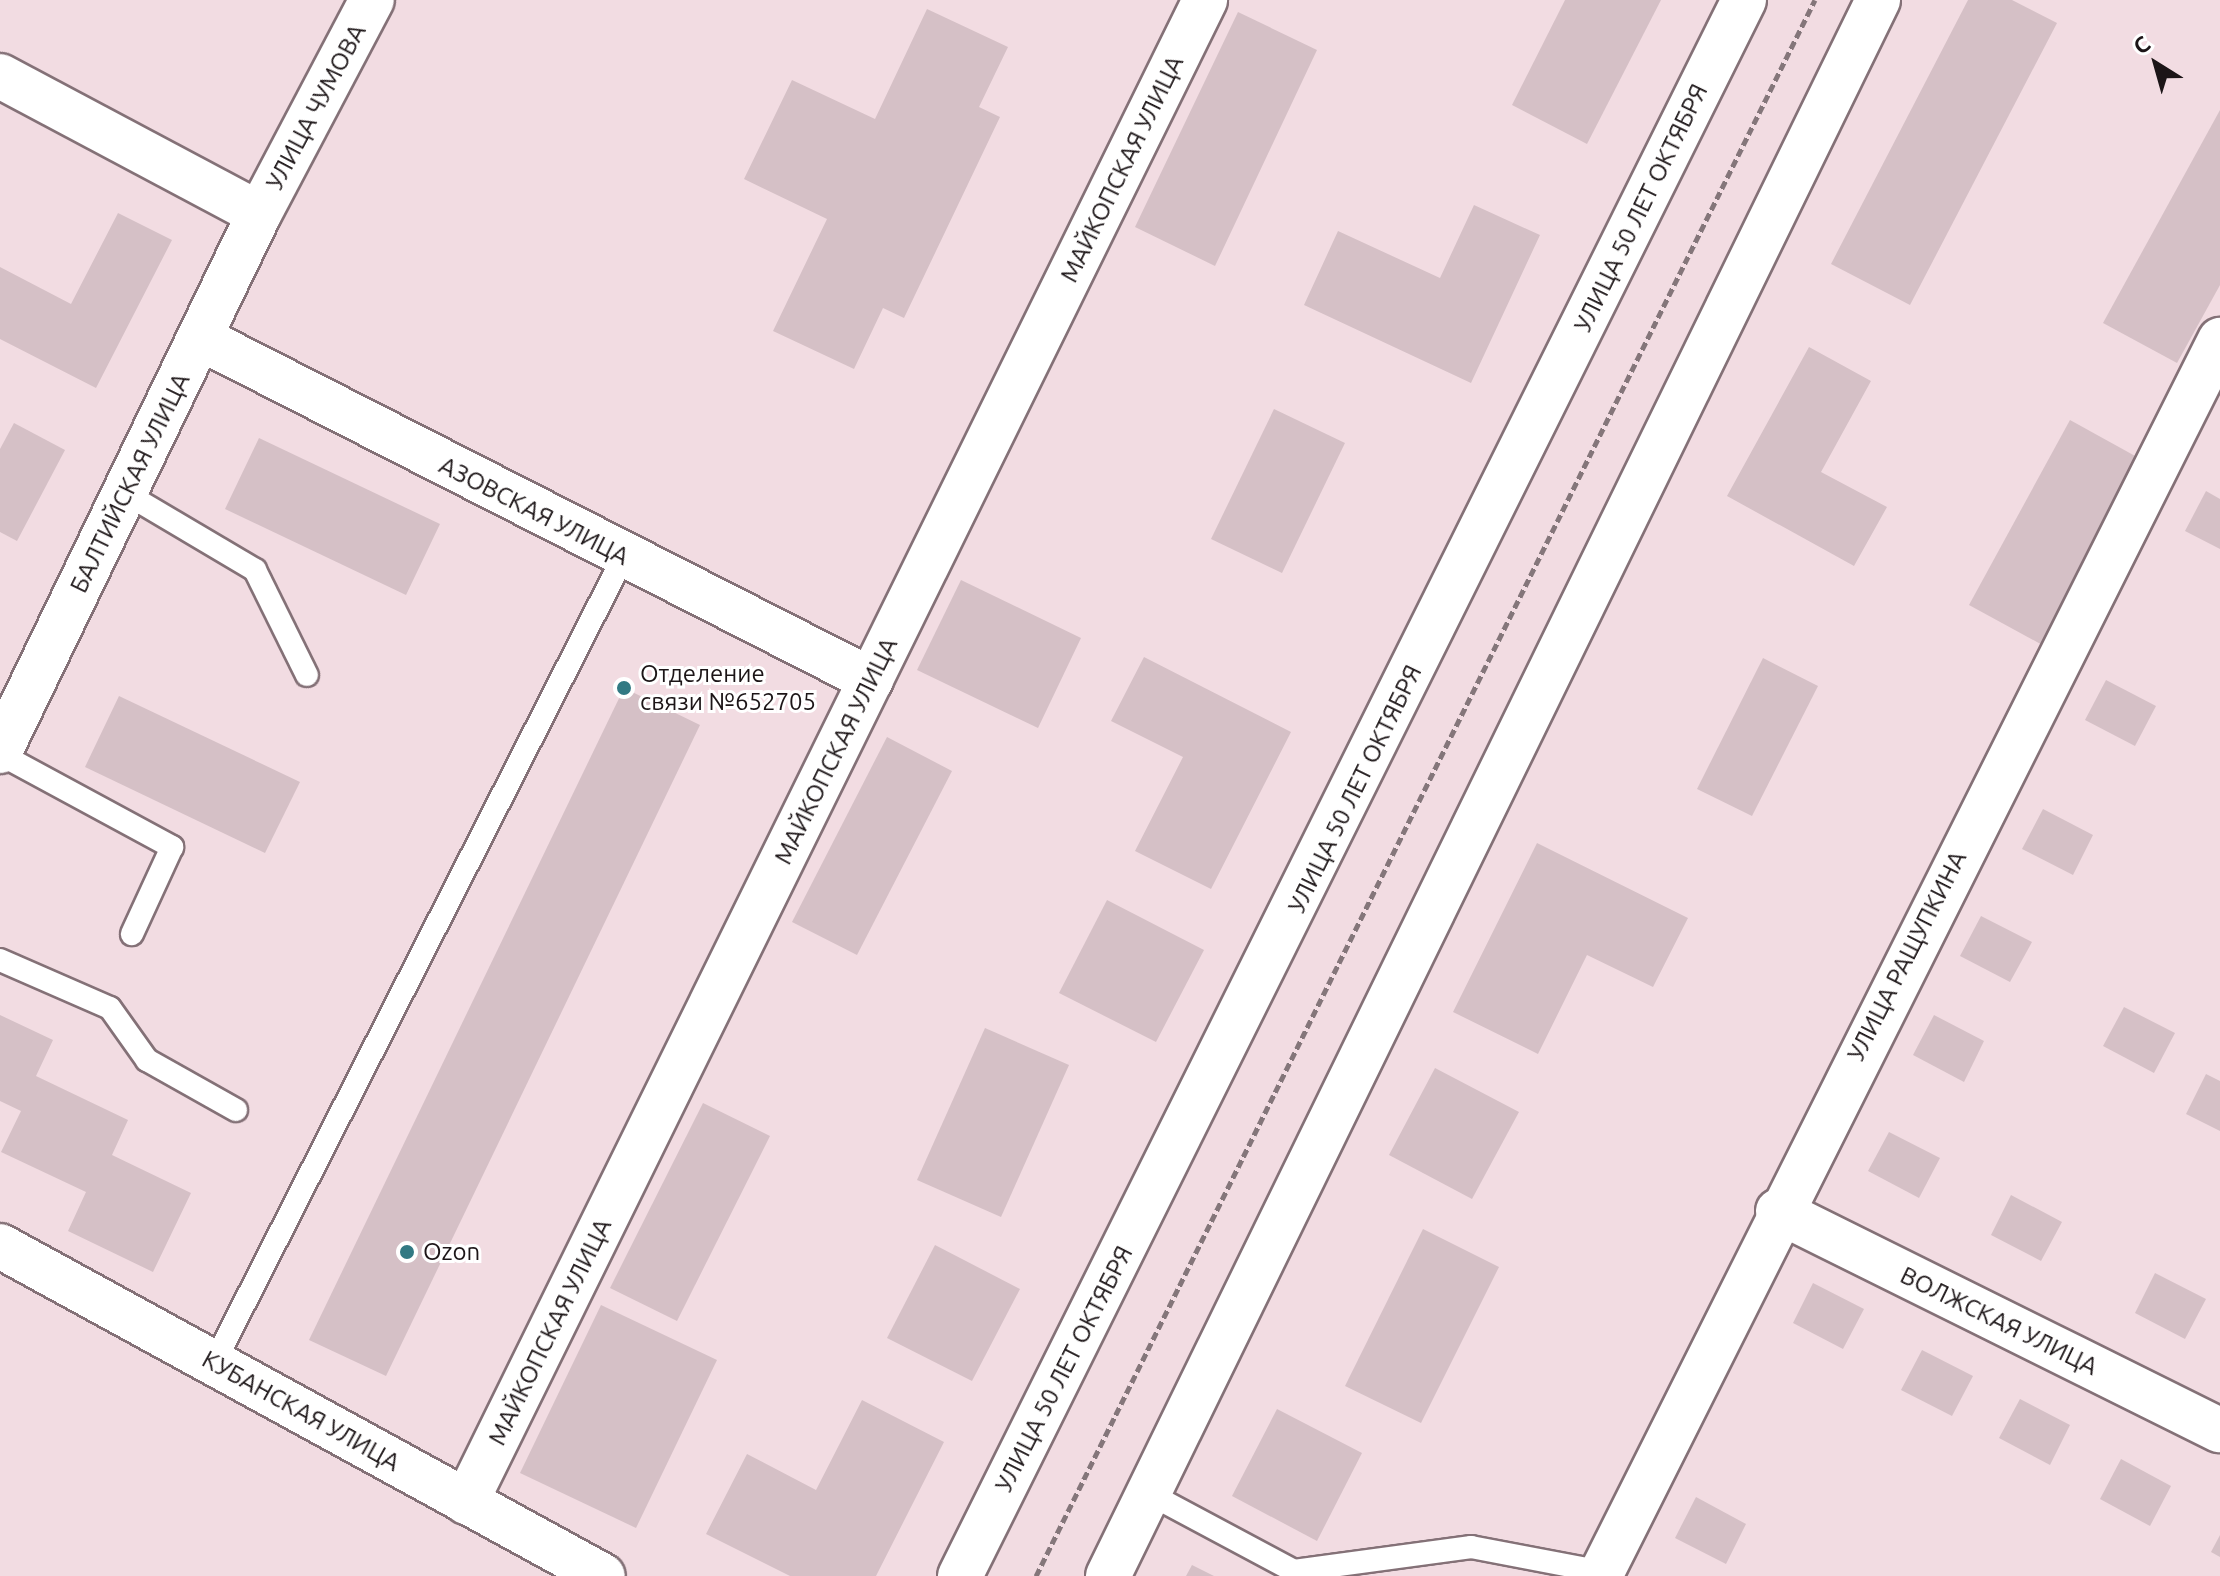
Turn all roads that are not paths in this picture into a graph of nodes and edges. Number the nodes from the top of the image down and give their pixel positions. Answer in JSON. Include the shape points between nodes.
{"nodes":[{"id":1,"x":372,"y":0,"type":"edge"},
{"id":2,"x":1205,"y":0,"type":"edge"},
{"id":3,"x":1744,"y":0,"type":"edge"},
{"id":4,"x":1878,"y":0,"type":"edge"},
{"id":5,"x":0,"y":76,"type":"edge"},
{"id":6,"x":259,"y":214,"type":"junction"},
{"id":7,"x":200,"y":338,"type":"junction"},
{"id":8,"x":2220,"y":340,"type":"edge"},
{"id":9,"x":125,"y":493,"type":"junction"},
{"id":10,"x":623,"y":558,"type":"junction"},
{"id":11,"x":307,"y":675,"type":"dead end"},
{"id":12,"x":871,"y":680,"type":"junction"},
{"id":13,"x":0,"y":752,"type":"edge"},
{"id":14,"x":132,"y":934,"type":"dead end"},
{"id":15,"x":0,"y":960,"type":"edge"},
{"id":16,"x":236,"y":1110,"type":"dead end"},
{"id":17,"x":1778,"y":1211,"type":"junction"},
{"id":18,"x":0,"y":1246,"type":"edge"},
{"id":19,"x":214,"y":1363,"type":"junction"},
{"id":20,"x":2220,"y":1430,"type":"edge"},
{"id":21,"x":1148,"y":1493,"type":"junction"},
{"id":22,"x":466,"y":1502,"type":"junction"},
{"id":23,"x":1601,"y":1574,"type":"edge"},
{"id":24,"x":603,"y":1576,"type":"edge"},
{"id":25,"x":960,"y":1576,"type":"edge"},
{"id":26,"x":1108,"y":1576,"type":"edge"}],
"edges":[{"from":1,"to":6,"type":"street","name":"УЛИЦА ЧУМОВА"},
{"from":2,"to":12,"type":"street","name":"МАЙКОПСКАЯ УЛИЦА"},
{"from":3,"to":25,"type":"street","name":"УЛИЦА 50 ЛЕТ ОКТЯБРЯ"},
{"from":4,"to":21,"type":"street"},
{"from":5,"to":6,"type":"street"},
{"from":6,"to":7,"type":"street","name":"БАЛТИЙСКАЯ УЛИЦА"},
{"from":7,"to":9,"type":"street","name":"БАЛТИЙСКАЯ УЛИЦА"},
{"from":7,"to":10,"type":"street","name":"АЗОВСКАЯ УЛИЦА"},
{"from":8,"to":17,"type":"street","name":"УЛИЦА РАЩУПКИНА"},
{"from":9,"to":11,"type":"lane","via":[[255,570]]},
{"from":9,"to":13,"type":"street","name":"БАЛТИЙСКАЯ УЛИЦА"},
{"from":10,"to":12,"type":"street","name":"АЗОВСКАЯ УЛИЦА"},
{"from":10,"to":19,"type":"lane"},
{"from":12,"to":22,"type":"street","name":"МАЙКОПСКАЯ УЛИЦА"},
{"from":13,"to":14,"type":"lane","via":[[172,847]]},
{"from":15,"to":16,"type":"lane","via":[[110,1008],[147,1060]]},
{"from":17,"to":20,"type":"street","name":"ВОЛЖСКАЯ УЛИЦА"},
{"from":17,"to":23,"type":"street","name":"УЛИЦА РАЩУПКИНА"},
{"from":18,"to":19,"type":"street","name":"КУБАНСКАЯ УЛИЦА"},
{"from":19,"to":22,"type":"street","name":"КУБАНСКАЯ УЛИЦА"},
{"from":21,"to":23,"type":"lane","via":[[1294,1571],[1471,1547]]},
{"from":21,"to":26,"type":"street"},
{"from":22,"to":24,"type":"street","name":"КУБАНСКАЯ УЛИЦА"}]}
